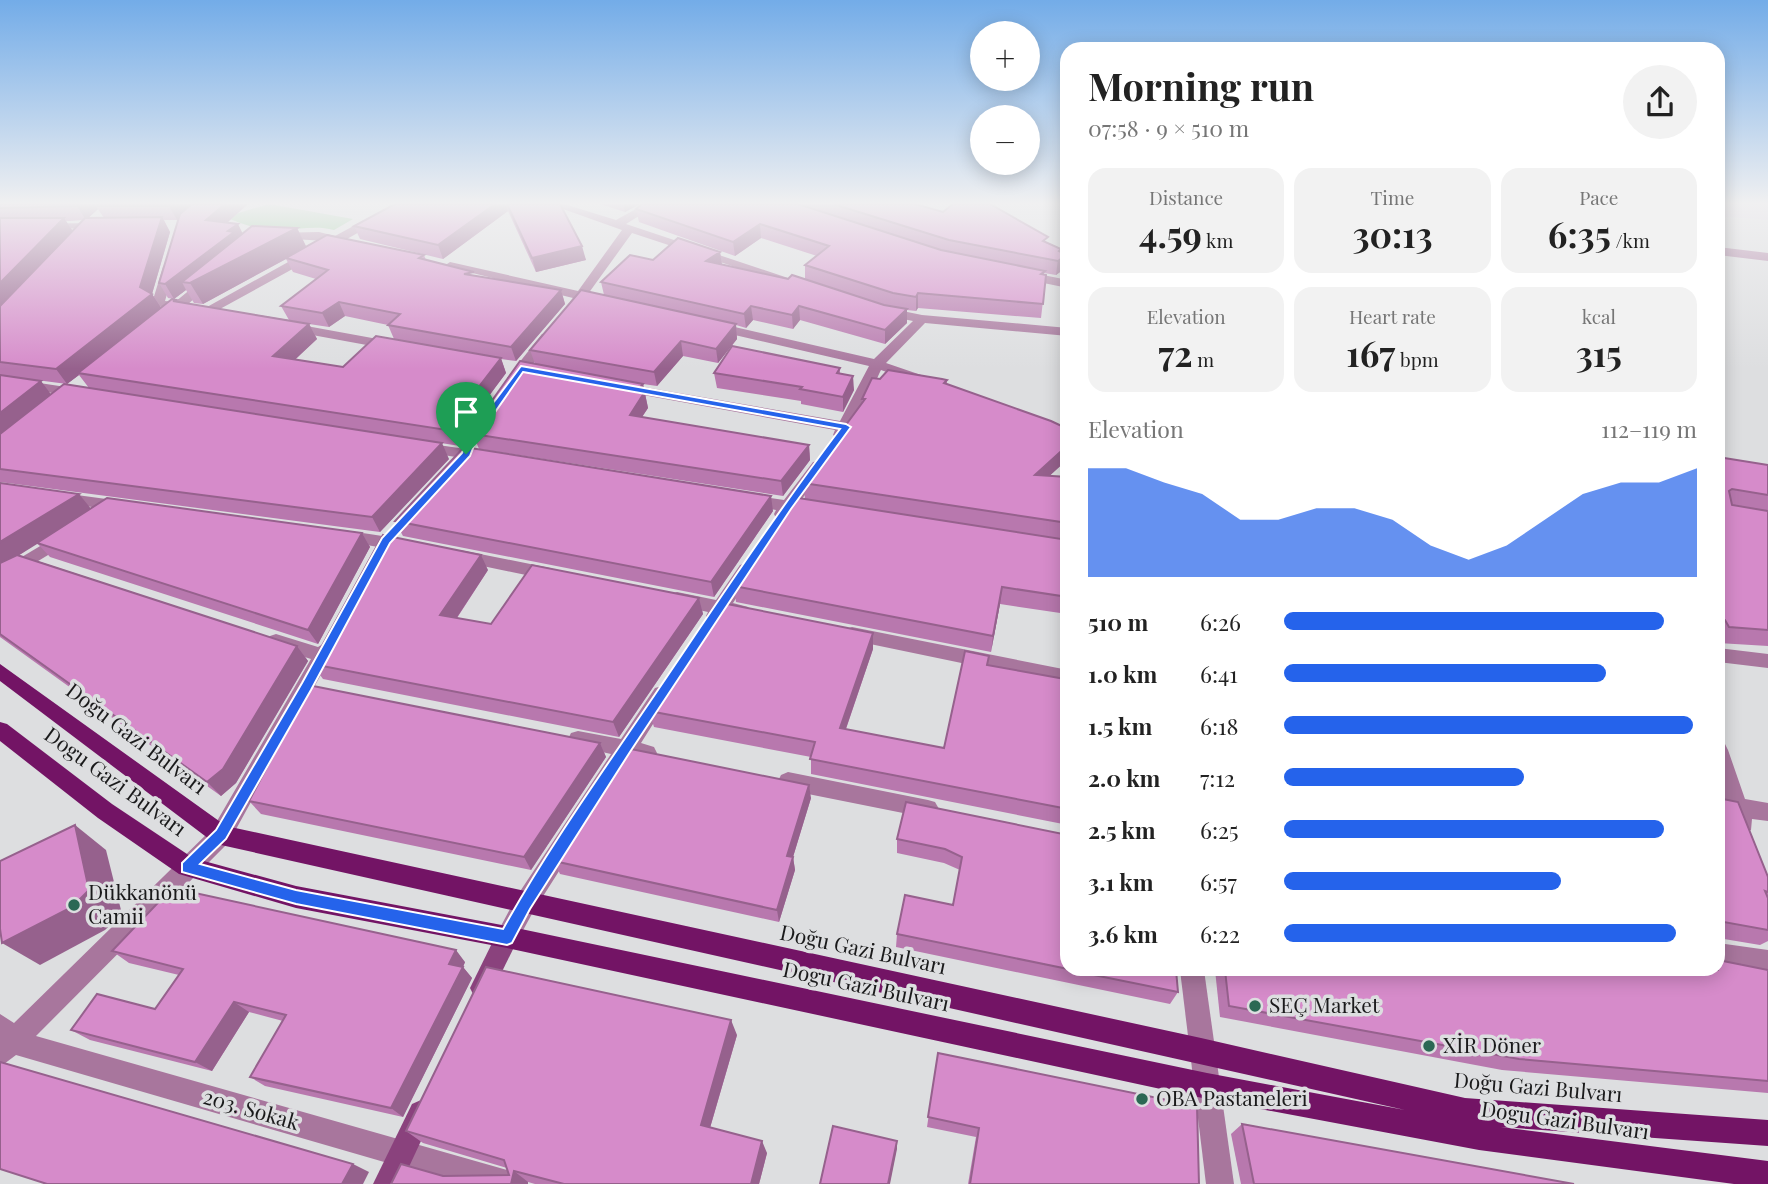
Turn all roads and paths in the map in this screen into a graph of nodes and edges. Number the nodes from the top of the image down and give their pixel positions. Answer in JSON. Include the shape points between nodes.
{"nodes":[{"id":1,"x":171,"y":259,"type":"edge"},
{"id":2,"x":298,"y":259,"type":"edge"},
{"id":3,"x":603,"y":259,"type":"edge"},
{"id":4,"x":722,"y":259,"type":"edge"},
{"id":5,"x":431,"y":262,"type":"edge"},
{"id":6,"x":1013,"y":273,"type":"edge"},
{"id":7,"x":219,"y":274,"type":"edge"},
{"id":8,"x":1060,"y":282,"type":"edge"},
{"id":9,"x":812,"y":288,"type":"edge"},
{"id":10,"x":582,"y":296,"type":"junction"},
{"id":11,"x":609,"y":302,"type":"edge"},
{"id":12,"x":864,"y":305,"type":"edge"},
{"id":13,"x":177,"y":307,"type":"junction"},
{"id":14,"x":204,"y":312,"type":"junction"},
{"id":15,"x":230,"y":316,"type":"edge"},
{"id":16,"x":922,"y":319,"type":"junction"},
{"id":17,"x":270,"y":323,"type":"edge"},
{"id":18,"x":703,"y":323,"type":"edge"},
{"id":19,"x":154,"y":326,"type":"edge"},
{"id":20,"x":1060,"y":331,"type":"edge"},
{"id":21,"x":415,"y":350,"type":"edge"},
{"id":22,"x":877,"y":364,"type":"junction"},
{"id":23,"x":0,"y":381,"type":"edge"},
{"id":24,"x":928,"y":382,"type":"edge"},
{"id":25,"x":602,"y":383,"type":"edge"},
{"id":26,"x":77,"y":388,"type":"junction"},
{"id":27,"x":507,"y":388,"type":"edge"},
{"id":28,"x":99,"y":396,"type":"edge"},
{"id":29,"x":51,"y":409,"type":"edge"},
{"id":30,"x":846,"y":427,"type":"junction"},
{"id":31,"x":412,"y":446,"type":"edge"},
{"id":32,"x":469,"y":446,"type":"junction"},
{"id":33,"x":493,"y":458,"type":"edge"},
{"id":34,"x":448,"y":474,"type":"edge"},
{"id":35,"x":38,"y":494,"type":"edge"},
{"id":36,"x":734,"y":498,"type":"edge"},
{"id":37,"x":115,"y":505,"type":"junction"},
{"id":38,"x":787,"y":506,"type":"junction"},
{"id":39,"x":142,"y":509,"type":"edge"},
{"id":40,"x":827,"y":513,"type":"edge"},
{"id":41,"x":94,"y":519,"type":"edge"},
{"id":42,"x":403,"y":522,"type":"edge"},
{"id":43,"x":772,"y":529,"type":"edge"},
{"id":44,"x":72,"y":532,"type":"edge"},
{"id":45,"x":331,"y":534,"type":"edge"},
{"id":46,"x":385,"y":541,"type":"junction"},
{"id":47,"x":757,"y":551,"type":"edge"},
{"id":48,"x":30,"y":560,"type":"junction"},
{"id":49,"x":373,"y":564,"type":"edge"},
{"id":50,"x":57,"y":568,"type":"edge"},
{"id":51,"x":0,"y":578,"type":"edge"},
{"id":52,"x":573,"y":578,"type":"edge"},
{"id":53,"x":653,"y":594,"type":"edge"},
{"id":54,"x":720,"y":608,"type":"junction"},
{"id":55,"x":760,"y":616,"type":"edge"},
{"id":56,"x":706,"y":629,"type":"edge"},
{"id":57,"x":840,"y":632,"type":"edge"},
{"id":58,"x":335,"y":633,"type":"edge"},
{"id":59,"x":256,"y":634,"type":"edge"},
{"id":60,"x":323,"y":656,"type":"junction"},
{"id":61,"x":1725,"y":656,"type":"edge"},
{"id":62,"x":1768,"y":661,"type":"edge"},
{"id":63,"x":0,"y":671,"type":"edge"},
{"id":64,"x":1060,"y":676,"type":"edge"},
{"id":65,"x":669,"y":683,"type":"edge"},
{"id":66,"x":559,"y":736,"type":"edge"},
{"id":67,"x":4,"y":739,"type":"edge"},
{"id":68,"x":626,"y":748,"type":"junction"},
{"id":69,"x":666,"y":756,"type":"edge"},
{"id":70,"x":773,"y":778,"type":"edge"},
{"id":71,"x":1727,"y":805,"type":"edge"},
{"id":72,"x":1768,"y":812,"type":"edge"},
{"id":73,"x":947,"y":813,"type":"edge"},
{"id":74,"x":221,"y":835,"type":"junction"},
{"id":75,"x":1752,"y":846,"type":"edge"},
{"id":76,"x":187,"y":867,"type":"junction"},
{"id":77,"x":525,"y":904,"type":"junction"},
{"id":78,"x":507,"y":937,"type":"junction"},
{"id":79,"x":1725,"y":955,"type":"edge"},
{"id":80,"x":1768,"y":962,"type":"edge"},
{"id":81,"x":1193,"y":976,"type":"edge"},
{"id":82,"x":472,"y":1010,"type":"edge"},
{"id":83,"x":4,"y":1041,"type":"edge"},
{"id":84,"x":1201,"y":1050,"type":"junction"},
{"id":85,"x":1207,"y":1086,"type":"junction"},
{"id":86,"x":430,"y":1094,"type":"edge"},
{"id":87,"x":1768,"y":1133,"type":"edge"},
{"id":88,"x":401,"y":1154,"type":"junction"},
{"id":89,"x":1768,"y":1175,"type":"edge"},
{"id":90,"x":387,"y":1184,"type":"edge"},
{"id":91,"x":508,"y":1184,"type":"edge"},
{"id":92,"x":1220,"y":1184,"type":"edge"}],
"edges":[{"from":1,"to":13,"type":"street","via":[[158,303]]},
{"from":2,"to":14,"type":"street"},
{"from":3,"to":10,"type":"street"},
{"from":4,"to":9,"type":"street"},
{"from":5,"to":10,"type":"street"},
{"from":6,"to":8,"type":"street"},
{"from":7,"to":13,"type":"street"},
{"from":10,"to":11,"type":"street"},
{"from":10,"to":27,"type":"street"},
{"from":12,"to":16,"type":"street"},
{"from":13,"to":14,"type":"street"},
{"from":13,"to":19,"type":"street"},
{"from":14,"to":15,"type":"street"},
{"from":16,"to":20,"type":"street"},
{"from":16,"to":22,"type":"street"},
{"from":17,"to":21,"type":"street"},
{"from":18,"to":22,"type":"street"},
{"from":22,"to":24,"type":"street"},
{"from":22,"to":30,"type":"street"},
{"from":23,"to":26,"type":"street"},
{"from":25,"to":30,"type":"street"},
{"from":26,"to":28,"type":"street"},
{"from":26,"to":29,"type":"street"},
{"from":30,"to":38,"type":"street"},
{"from":31,"to":32,"type":"street"},
{"from":32,"to":33,"type":"street"},
{"from":32,"to":34,"type":"street"},
{"from":35,"to":37,"type":"street"},
{"from":36,"to":38,"type":"street"},
{"from":37,"to":39,"type":"street"},
{"from":37,"to":41,"type":"street"},
{"from":38,"to":40,"type":"street"},
{"from":38,"to":43,"type":"street"},
{"from":42,"to":46,"type":"street"},
{"from":44,"to":48,"type":"street"},
{"from":45,"to":46,"type":"street"},
{"from":46,"to":49,"type":"street"},
{"from":46,"to":52,"type":"street"},
{"from":47,"to":54,"type":"street"},
{"from":48,"to":50,"type":"street"},
{"from":48,"to":51,"type":"street"},
{"from":53,"to":54,"type":"street"},
{"from":54,"to":55,"type":"street"},
{"from":54,"to":56,"type":"street"},
{"from":57,"to":64,"type":"street"},
{"from":58,"to":60,"type":"street"},
{"from":59,"to":60,"type":"street"},
{"from":60,"to":74,"type":"street","via":[[313,688]]},
{"from":61,"to":62,"type":"street"},
{"from":63,"to":74,"type":"main road","name":"Doğu Gazi Bulvarı"},
{"from":65,"to":68,"type":"street"},
{"from":66,"to":68,"type":"street"},
{"from":67,"to":76,"type":"main road","name":"Dogu Gazi Bulvarı"},
{"from":68,"to":69,"type":"street"},
{"from":68,"to":77,"type":"street"},
{"from":70,"to":73,"type":"street"},
{"from":71,"to":72,"type":"street"},
{"from":71,"to":75,"type":"street"},
{"from":74,"to":76,"type":"street"},
{"from":74,"to":77,"type":"main road","name":"Doğu Gazi Bulvarı"},
{"from":76,"to":78,"type":"main road","name":"Dogu Gazi Bulvarı","via":[[296,897]]},
{"from":76,"to":83,"type":"street"},
{"from":77,"to":78,"type":"street"},
{"from":77,"to":84,"type":"main road","name":"Doğu Gazi Bulvarı"},
{"from":78,"to":82,"type":"street"},
{"from":78,"to":85,"type":"main road","name":"Dogu Gazi Bulvarı"},
{"from":79,"to":80,"type":"street"},
{"from":81,"to":84,"type":"street"},
{"from":83,"to":88,"type":"street","name":"203. Sokak"},
{"from":84,"to":85,"type":"street"},
{"from":84,"to":87,"type":"main road","name":"Doğu Gazi Bulvarı","via":[[1465,1111]]},
{"from":85,"to":89,"type":"main road","name":"Dogu Gazi Bulvarı","via":[[1479,1137]]},
{"from":85,"to":92,"type":"street"},
{"from":86,"to":88,"type":"street"},
{"from":88,"to":90,"type":"street"},
{"from":88,"to":91,"type":"street","name":"203. Sokak"}]}
